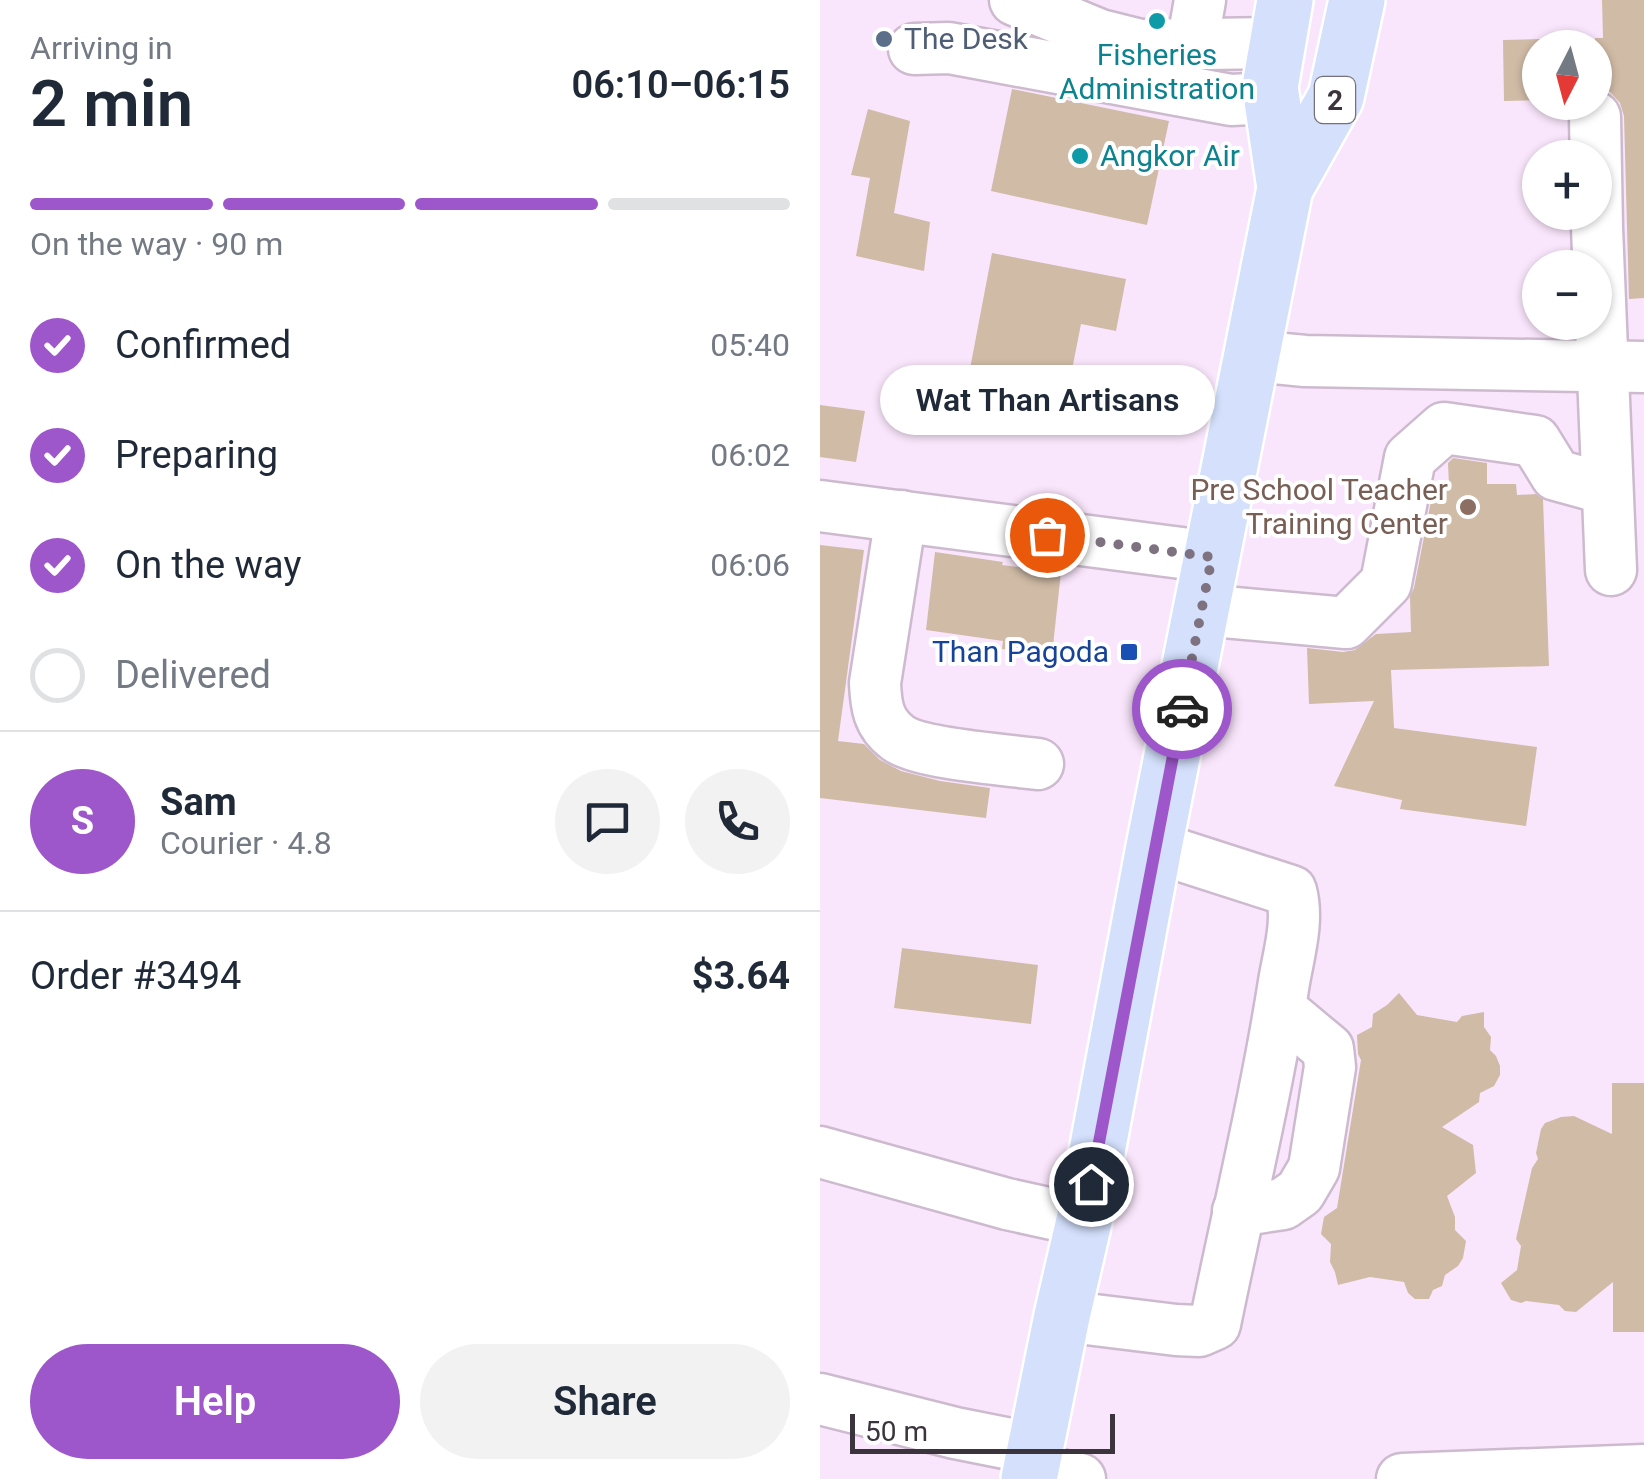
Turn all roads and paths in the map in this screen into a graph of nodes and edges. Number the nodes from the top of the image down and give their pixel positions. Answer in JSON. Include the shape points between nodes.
{"nodes":[{"id":1,"x":1015,"y":0,"type":"edge"},
{"id":2,"x":1357,"y":0,"type":"edge"},
{"id":3,"x":1281,"y":21,"type":"edge"},
{"id":4,"x":1196,"y":23,"type":"edge"},
{"id":5,"x":914,"y":50,"type":"dead end"},
{"id":6,"x":1271,"y":98,"type":"junction"},
{"id":7,"x":1596,"y":120,"type":"edge"},
{"id":8,"x":1285,"y":188,"type":"junction"},
{"id":9,"x":1252,"y":356,"type":"junction"},
{"id":10,"x":1624,"y":367,"type":"edge"},
{"id":11,"x":1608,"y":489,"type":"junction"},
{"id":12,"x":820,"y":506,"type":"edge"},
{"id":13,"x":901,"y":516,"type":"junction"},
{"id":14,"x":1212,"y":557,"type":"junction"},
{"id":15,"x":1610,"y":570,"type":"dead end"},
{"id":16,"x":1202,"y":610,"type":"junction"},
{"id":17,"x":1038,"y":764,"type":"dead end"},
{"id":18,"x":1154,"y":847,"type":"junction"},
{"id":19,"x":1280,"y":1009,"type":"junction"},
{"id":20,"x":820,"y":1152,"type":"edge"},
{"id":21,"x":1238,"y":1211,"type":"junction"},
{"id":22,"x":1084,"y":1221,"type":"junction"},
{"id":23,"x":1062,"y":1316,"type":"junction"},
{"id":24,"x":820,"y":1399,"type":"edge"},
{"id":25,"x":1044,"y":1469,"type":"edge"},
{"id":26,"x":1644,"y":1470,"type":"edge"},
{"id":27,"x":1531,"y":1476,"type":"edge"},
{"id":28,"x":1402,"y":1479,"type":"edge"}],
"edges":[{"from":1,"to":4,"type":"street","via":[[1140,45]]},
{"from":2,"to":8,"type":"main road","number":"2","via":[[1336,97]]},
{"from":3,"to":4,"type":"street"},
{"from":3,"to":6,"type":"main road","number":"2"},
{"from":5,"to":6,"type":"street","via":[[949,48],[1230,100]]},
{"from":6,"to":8,"type":"main road","number":"2"},
{"from":7,"to":10,"type":"street","via":[[1597,228]]},
{"from":8,"to":9,"type":"main road","number":"2"},
{"from":9,"to":10,"type":"street"},
{"from":9,"to":14,"type":"main road","number":"2"},
{"from":10,"to":11,"type":"street"},
{"from":11,"to":15,"type":"street"},
{"from":11,"to":16,"type":"street","via":[[1556,475],[1535,440],[1444,428],[1410,458],[1386,583],[1346,622]]},
{"from":12,"to":13,"type":"street"},
{"from":13,"to":14,"type":"street"},
{"from":13,"to":17,"type":"street","via":[[876,708],[901,740]]},
{"from":14,"to":16,"type":"main road","number":"2"},
{"from":16,"to":18,"type":"main road","number":"2"},
{"from":18,"to":19,"type":"street","via":[[1291,890],[1294,919]]},
{"from":18,"to":22,"type":"main road","number":"2"},
{"from":19,"to":21,"type":"street"},
{"from":19,"to":21,"type":"street","via":[[1328,1049],[1314,1168],[1300,1192],[1283,1204]]},
{"from":20,"to":22,"type":"street"},
{"from":21,"to":23,"type":"street","via":[[1215,1324],[1199,1331]]},
{"from":22,"to":23,"type":"main road","number":"2"},
{"from":23,"to":25,"type":"main road","number":"2"},
{"from":24,"to":25,"type":"street","via":[[955,1433]]},
{"from":26,"to":27,"type":"street"},
{"from":27,"to":28,"type":"street"}]}
